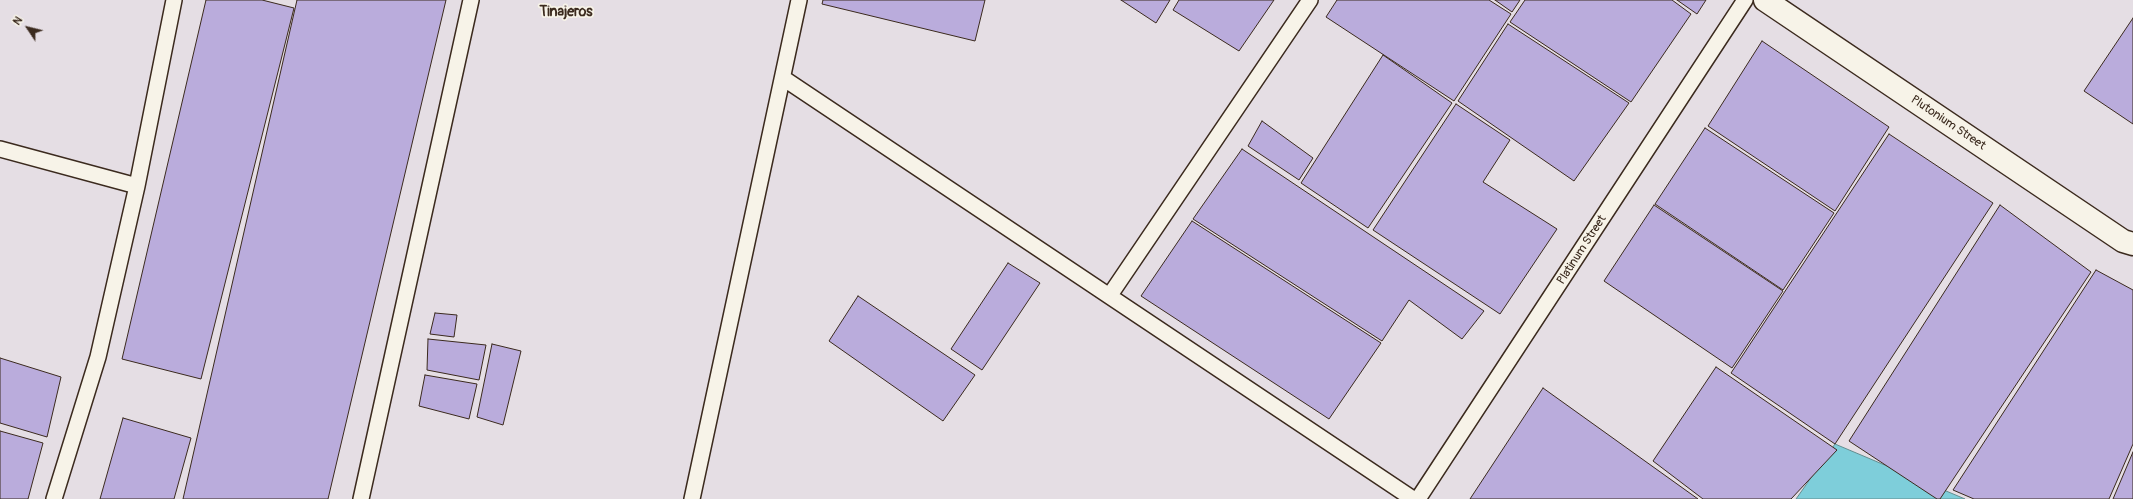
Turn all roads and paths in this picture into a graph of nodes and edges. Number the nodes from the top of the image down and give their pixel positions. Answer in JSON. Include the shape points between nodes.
{"nodes":[{"id":1,"x":174,"y":0,"type":"edge"},
{"id":2,"x":471,"y":0,"type":"edge"},
{"id":3,"x":799,"y":0,"type":"edge"},
{"id":4,"x":1310,"y":0,"type":"edge"},
{"id":5,"x":1745,"y":0,"type":"edge"},
{"id":6,"x":1765,"y":0,"type":"edge"},
{"id":7,"x":783,"y":78,"type":"junction"},
{"id":8,"x":0,"y":149,"type":"edge"},
{"id":9,"x":137,"y":186,"type":"junction"},
{"id":10,"x":2133,"y":244,"type":"edge"},
{"id":11,"x":1110,"y":295,"type":"junction"},
{"id":12,"x":54,"y":499,"type":"edge"},
{"id":13,"x":361,"y":499,"type":"edge"},
{"id":14,"x":692,"y":499,"type":"edge"},
{"id":15,"x":1413,"y":499,"type":"edge"},
{"id":16,"x":1418,"y":499,"type":"edge"}],
"edges":[{"from":1,"to":9,"type":"lane"},
{"from":2,"to":13,"type":"lane"},
{"from":3,"to":7,"type":"lane"},
{"from":4,"to":11,"type":"lane"},
{"from":5,"to":16,"type":"lane","name":"Platinum Street"},
{"from":6,"to":10,"type":"street","name":"Plutonium Street","via":[[2123,240]]},
{"from":7,"to":11,"type":"lane"},
{"from":7,"to":14,"type":"lane"},
{"from":8,"to":9,"type":"lane"},
{"from":9,"to":12,"type":"lane","via":[[98,357]]},
{"from":11,"to":15,"type":"lane"}]}
